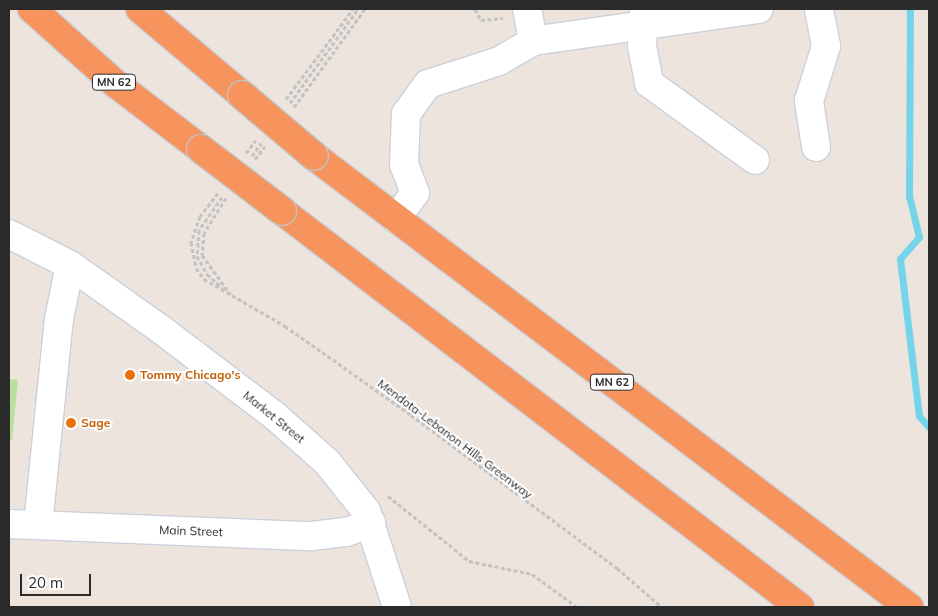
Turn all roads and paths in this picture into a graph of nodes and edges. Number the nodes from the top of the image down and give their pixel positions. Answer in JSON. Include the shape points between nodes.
{"nodes":[{"id":1,"x":32,"y":9,"type":"edge"},
{"id":2,"x":140,"y":9,"type":"edge"},
{"id":3,"x":353,"y":9,"type":"edge"},
{"id":4,"x":358,"y":9,"type":"edge"},
{"id":5,"x":475,"y":9,"type":"edge"},
{"id":6,"x":759,"y":9,"type":"edge"},
{"id":7,"x":819,"y":9,"type":"edge"},
{"id":8,"x":520,"y":12,"type":"edge"},
{"id":9,"x":645,"y":17,"type":"edge"},
{"id":10,"x":533,"y":41,"type":"junction"},
{"id":11,"x":284,"y":102,"type":"dead end"},
{"id":12,"x":285,"y":111,"type":"dead end"},
{"id":13,"x":261,"y":133,"type":"dead end"},
{"id":14,"x":268,"y":134,"type":"dead end"},
{"id":15,"x":816,"y":146,"type":"dead end"},
{"id":16,"x":244,"y":157,"type":"dead end"},
{"id":17,"x":755,"y":160,"type":"dead end"},
{"id":18,"x":245,"y":165,"type":"dead end"},
{"id":19,"x":221,"y":188,"type":"dead end"},
{"id":20,"x":228,"y":189,"type":"dead end"},
{"id":21,"x":396,"y":219,"type":"junction"},
{"id":22,"x":9,"y":234,"type":"edge"},
{"id":23,"x":70,"y":265,"type":"junction"},
{"id":24,"x":231,"y":295,"type":"junction"},
{"id":25,"x":9,"y":524,"type":"edge"},
{"id":26,"x":371,"y":524,"type":"junction"},
{"id":27,"x":38,"y":525,"type":"junction"},
{"id":28,"x":397,"y":607,"type":"edge"},
{"id":29,"x":662,"y":607,"type":"edge"},
{"id":30,"x":800,"y":607,"type":"edge"},
{"id":31,"x":910,"y":607,"type":"edge"}],
"edges":[{"from":1,"to":30,"type":"highway","number":"MN 62","bridge":true,"via":[[116,84]]},
{"from":2,"to":21,"type":"highway","number":"MN 62","bridge":true,"via":[[314,156]]},
{"from":3,"to":11,"type":"path"},
{"from":4,"to":12,"type":"path"},
{"from":5,"to":8,"type":"path","via":[[481,20]]},
{"from":6,"to":9,"type":"street"},
{"from":7,"to":15,"type":"street","via":[[826,46],[809,101]]},
{"from":8,"to":10,"type":"street"},
{"from":9,"to":10,"type":"street"},
{"from":9,"to":17,"type":"street","via":[[642,46],[650,83]]},
{"from":10,"to":21,"type":"street","via":[[499,61],[428,84],[415,97],[402,139],[404,165],[415,193]]},
{"from":13,"to":16,"type":"path"},
{"from":14,"to":18,"type":"path"},
{"from":19,"to":24,"type":"path","name":"Mendota-Lebanon Hills Greenway","via":[[194,229],[192,257],[204,279]]},
{"from":20,"to":24,"type":"path","name":"Mendota-Lebanon Hills Greenway","via":[[199,230],[197,256],[207,274]]},
{"from":21,"to":31,"type":"highway","number":"MN 62"},
{"from":22,"to":23,"type":"street","name":"Market Street"},
{"from":23,"to":26,"type":"street","name":"Market Street","via":[[275,416],[327,462],[366,511]]},
{"from":23,"to":27,"type":"street","via":[[59,319]]},
{"from":24,"to":29,"type":"path","name":"Mendota-Lebanon Hills Greenway","via":[[285,326],[411,415],[617,568]]},
{"from":25,"to":27,"type":"street","name":"Main Street"},
{"from":26,"to":27,"type":"street","name":"Main Street","via":[[347,532],[312,536]]},
{"from":26,"to":28,"type":"street","name":"Market Street"}]}
